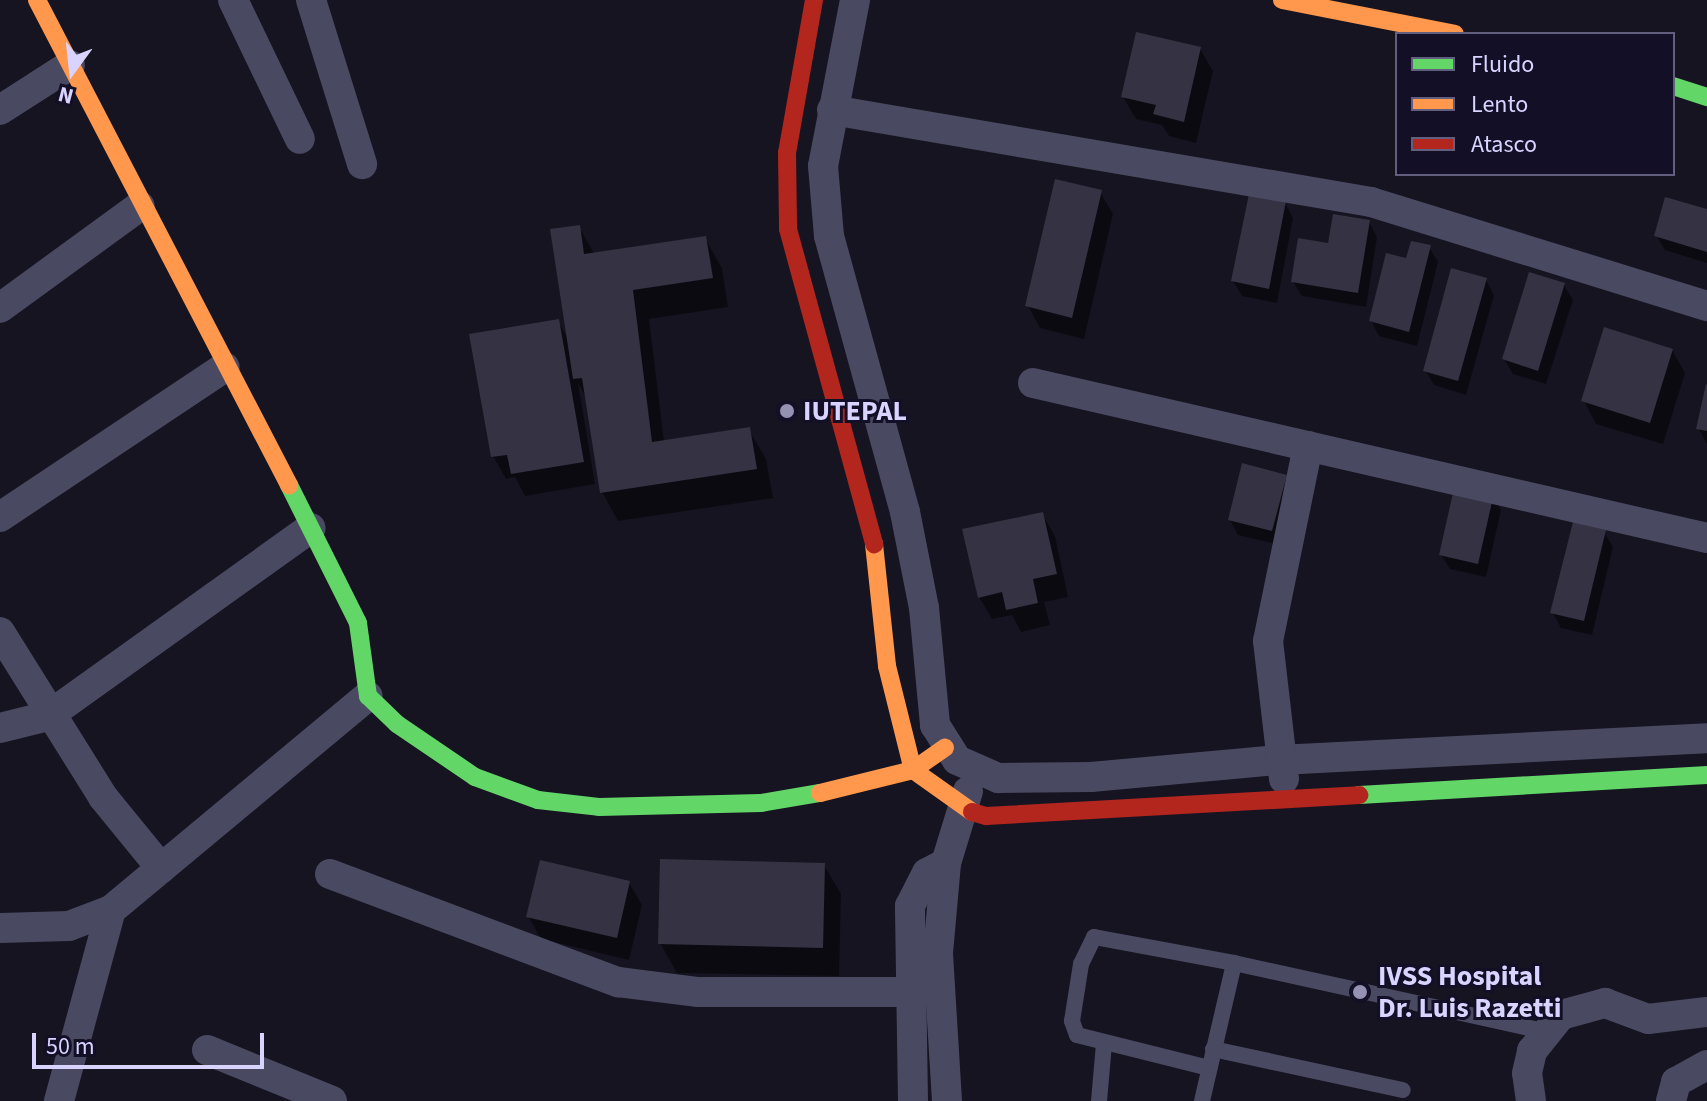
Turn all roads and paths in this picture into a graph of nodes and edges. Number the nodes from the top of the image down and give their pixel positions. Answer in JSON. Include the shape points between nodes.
{"nodes":[{"id":1,"x":37,"y":0,"type":"edge"},
{"id":2,"x":233,"y":0,"type":"edge"},
{"id":3,"x":311,"y":0,"type":"edge"},
{"id":4,"x":814,"y":0,"type":"edge"},
{"id":5,"x":855,"y":0,"type":"edge"},
{"id":6,"x":1282,"y":0,"type":"edge"},
{"id":7,"x":1445,"y":32,"type":"edge"},
{"id":8,"x":70,"y":65,"type":"junction"},
{"id":9,"x":1675,"y":87,"type":"edge"},
{"id":10,"x":1707,"y":97,"type":"edge"},
{"id":11,"x":0,"y":110,"type":"edge"},
{"id":12,"x":832,"y":110,"type":"junction"},
{"id":13,"x":300,"y":139,"type":"dead end"},
{"id":14,"x":362,"y":164,"type":"dead end"},
{"id":15,"x":140,"y":206,"type":"junction"},
{"id":16,"x":1707,"y":306,"type":"edge"},
{"id":17,"x":0,"y":308,"type":"edge"},
{"id":18,"x":225,"y":367,"type":"junction"},
{"id":19,"x":1033,"y":383,"type":"dead end"},
{"id":20,"x":1308,"y":446,"type":"junction"},
{"id":21,"x":0,"y":517,"type":"edge"},
{"id":22,"x":311,"y":528,"type":"junction"},
{"id":23,"x":1707,"y":538,"type":"edge"},
{"id":24,"x":0,"y":632,"type":"edge"},
{"id":25,"x":368,"y":696,"type":"junction"},
{"id":26,"x":48,"y":716,"type":"junction"},
{"id":27,"x":0,"y":728,"type":"edge"},
{"id":28,"x":1707,"y":738,"type":"edge"},
{"id":29,"x":945,"y":748,"type":"junction"},
{"id":30,"x":1279,"y":760,"type":"junction"},
{"id":31,"x":913,"y":770,"type":"junction"},
{"id":32,"x":976,"y":771,"type":"junction"},
{"id":33,"x":1707,"y":775,"type":"edge"},
{"id":34,"x":1288,"y":798,"type":"junction"},
{"id":35,"x":961,"y":809,"type":"junction"},
{"id":36,"x":946,"y":863,"type":"junction"},
{"id":37,"x":161,"y":868,"type":"junction"},
{"id":38,"x":330,"y":874,"type":"dead end"},
{"id":39,"x":111,"y":910,"type":"junction"},
{"id":40,"x":0,"y":928,"type":"edge"},
{"id":41,"x":1234,"y":963,"type":"junction"},
{"id":42,"x":908,"y":992,"type":"junction"},
{"id":43,"x":1707,"y":1012,"type":"edge"},
{"id":44,"x":1543,"y":1031,"type":"junction"},
{"id":45,"x":1104,"y":1044,"type":"junction"},
{"id":46,"x":1213,"y":1049,"type":"junction"},
{"id":47,"x":207,"y":1050,"type":"dead end"},
{"id":48,"x":1707,"y":1065,"type":"edge"},
{"id":49,"x":1209,"y":1068,"type":"junction"},
{"id":50,"x":1403,"y":1090,"type":"dead end"},
{"id":51,"x":59,"y":1101,"type":"edge"},
{"id":52,"x":332,"y":1101,"type":"edge"},
{"id":53,"x":913,"y":1101,"type":"edge"},
{"id":54,"x":947,"y":1101,"type":"edge"},
{"id":55,"x":1099,"y":1101,"type":"edge"},
{"id":56,"x":1202,"y":1101,"type":"edge"},
{"id":57,"x":1531,"y":1101,"type":"edge"},
{"id":58,"x":1671,"y":1101,"type":"edge"}],
"edges":[{"from":1,"to":8,"type":"street"},
{"from":2,"to":13,"type":"street"},
{"from":3,"to":14,"type":"street"},
{"from":4,"to":31,"type":"street","via":[[787,153],[788,229],[800,287],[866,507],[881,576],[887,666]]},
{"from":5,"to":12,"type":"street"},
{"from":6,"to":7,"type":"street"},
{"from":8,"to":11,"type":"street"},
{"from":8,"to":15,"type":"street"},
{"from":9,"to":10,"type":"street"},
{"from":12,"to":16,"type":"street","via":[[1371,202]]},
{"from":12,"to":29,"type":"street","via":[[823,166],[829,236],[905,512],[924,608],[935,725]]},
{"from":15,"to":17,"type":"street"},
{"from":15,"to":18,"type":"street"},
{"from":18,"to":21,"type":"street"},
{"from":18,"to":22,"type":"street"},
{"from":19,"to":20,"type":"street"},
{"from":20,"to":23,"type":"street"},
{"from":20,"to":30,"type":"street","via":[[1268,641]]},
{"from":22,"to":25,"type":"street","via":[[358,623]]},
{"from":22,"to":26,"type":"street"},
{"from":24,"to":26,"type":"street"},
{"from":25,"to":31,"type":"street","via":[[429,750],[475,777],[538,800],[599,807],[761,803],[870,784]]},
{"from":25,"to":37,"type":"street"},
{"from":26,"to":27,"type":"street"},
{"from":26,"to":37,"type":"street","via":[[103,797]]},
{"from":28,"to":30,"type":"street"},
{"from":29,"to":31,"type":"street"},
{"from":29,"to":32,"type":"street"},
{"from":30,"to":32,"type":"street","via":[[1091,777],[998,778]]},
{"from":30,"to":34,"type":"street"},
{"from":31,"to":35,"type":"street"},
{"from":32,"to":35,"type":"street"},
{"from":33,"to":34,"type":"street"},
{"from":34,"to":35,"type":"street","via":[[986,816]]},
{"from":35,"to":36,"type":"street"},
{"from":36,"to":42,"type":"street","via":[[927,873],[910,906]]},
{"from":36,"to":54,"type":"street","via":[[938,953]]},
{"from":37,"to":39,"type":"street"},
{"from":38,"to":42,"type":"street","via":[[618,982],[698,992]]},
{"from":39,"to":40,"type":"street","via":[[69,926]]},
{"from":39,"to":51,"type":"street"},
{"from":41,"to":44,"type":"lane"},
{"from":41,"to":45,"type":"lane","via":[[1094,937],[1084,953],[1072,1021],[1077,1035]]},
{"from":41,"to":46,"type":"lane"},
{"from":42,"to":53,"type":"street"},
{"from":43,"to":44,"type":"street","via":[[1648,1019],[1605,1003],[1561,1015]]},
{"from":44,"to":57,"type":"street","via":[[1527,1073]]},
{"from":45,"to":49,"type":"lane"},
{"from":45,"to":55,"type":"lane"},
{"from":46,"to":49,"type":"lane"},
{"from":46,"to":50,"type":"lane"},
{"from":47,"to":52,"type":"street"},
{"from":48,"to":58,"type":"street","via":[[1676,1082]]},
{"from":49,"to":56,"type":"lane"}]}
